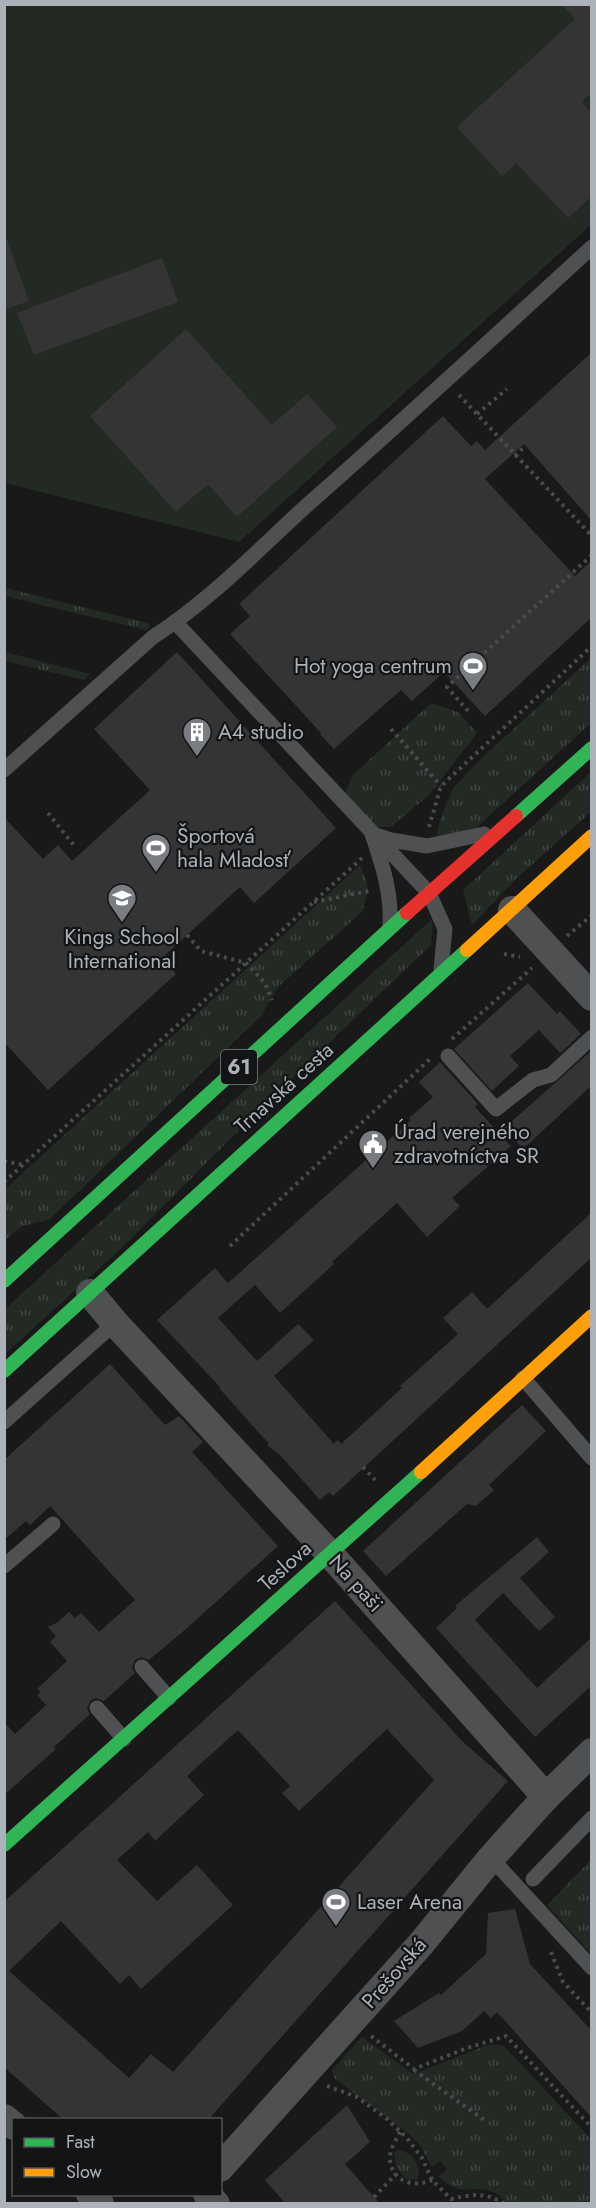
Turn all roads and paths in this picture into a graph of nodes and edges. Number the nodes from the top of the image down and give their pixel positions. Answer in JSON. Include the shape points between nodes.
{"nodes":[{"id":1,"x":591,"y":247,"type":"edge"},
{"id":2,"x":507,"y":389,"type":"dead end"},
{"id":3,"x":459,"y":395,"type":"dead end"},
{"id":4,"x":477,"y":414,"type":"junction"},
{"id":5,"x":525,"y":446,"type":"dead end"},
{"id":6,"x":515,"y":456,"type":"junction"},
{"id":7,"x":591,"y":536,"type":"edge"},
{"id":8,"x":591,"y":555,"type":"edge"},
{"id":9,"x":175,"y":622,"type":"junction"},
{"id":10,"x":591,"y":646,"type":"edge"},
{"id":11,"x":468,"y":711,"type":"dead end"},
{"id":12,"x":392,"y":729,"type":"dead end"},
{"id":13,"x":591,"y":748,"type":"edge"},
{"id":14,"x":4,"y":770,"type":"edge"},
{"id":15,"x":441,"y":786,"type":"junction"},
{"id":16,"x":48,"y":813,"type":"dead end"},
{"id":17,"x":499,"y":831,"type":"junction"},
{"id":18,"x":372,"y":834,"type":"junction"},
{"id":19,"x":427,"y":834,"type":"dead end"},
{"id":20,"x":591,"y":836,"type":"edge"},
{"id":21,"x":76,"y":848,"type":"dead end"},
{"id":22,"x":364,"y":857,"type":"dead end"},
{"id":23,"x":429,"y":893,"type":"junction"},
{"id":24,"x":373,"y":899,"type":"dead end"},
{"id":25,"x":314,"y":902,"type":"junction"},
{"id":26,"x":512,"y":910,"type":"junction"},
{"id":27,"x":591,"y":915,"type":"edge"},
{"id":28,"x":576,"y":929,"type":"dead end"},
{"id":29,"x":389,"y":930,"type":"junction"},
{"id":30,"x":187,"y":935,"type":"dead end"},
{"id":31,"x":246,"y":963,"type":"junction"},
{"id":32,"x":534,"y":966,"type":"dead end"},
{"id":33,"x":441,"y":974,"type":"junction"},
{"id":34,"x":281,"y":994,"type":"dead end"},
{"id":35,"x":591,"y":997,"type":"edge"},
{"id":36,"x":591,"y":1037,"type":"edge"},
{"id":37,"x":444,"y":1051,"type":"junction"},
{"id":38,"x":4,"y":1161,"type":"edge"},
{"id":39,"x":23,"y":1165,"type":"junction"},
{"id":40,"x":4,"y":1182,"type":"edge"},
{"id":41,"x":230,"y":1246,"type":"dead end"},
{"id":42,"x":4,"y":1281,"type":"edge"},
{"id":43,"x":90,"y":1293,"type":"junction"},
{"id":44,"x":591,"y":1316,"type":"edge"},
{"id":45,"x":115,"y":1323,"type":"junction"},
{"id":46,"x":4,"y":1371,"type":"edge"},
{"id":47,"x":523,"y":1378,"type":"junction"},
{"id":48,"x":4,"y":1422,"type":"edge"},
{"id":49,"x":591,"y":1458,"type":"edge"},
{"id":50,"x":363,"y":1467,"type":"dead end"},
{"id":51,"x":377,"y":1483,"type":"dead end"},
{"id":52,"x":52,"y":1524,"type":"dead end"},
{"id":53,"x":330,"y":1554,"type":"junction"},
{"id":54,"x":4,"y":1566,"type":"edge"},
{"id":55,"x":142,"y":1667,"type":"dead end"},
{"id":56,"x":169,"y":1698,"type":"junction"},
{"id":57,"x":97,"y":1707,"type":"dead end"},
{"id":58,"x":124,"y":1739,"type":"junction"},
{"id":59,"x":588,"y":1762,"type":"edge"},
{"id":60,"x":546,"y":1797,"type":"junction"},
{"id":61,"x":591,"y":1818,"type":"edge"},
{"id":62,"x":4,"y":1845,"type":"edge"},
{"id":63,"x":491,"y":1858,"type":"junction"},
{"id":64,"x":533,"y":1879,"type":"dead end"},
{"id":65,"x":548,"y":1942,"type":"dead end"},
{"id":66,"x":591,"y":1968,"type":"edge"},
{"id":67,"x":591,"y":2013,"type":"edge"},
{"id":68,"x":370,"y":2035,"type":"dead end"},
{"id":69,"x":414,"y":2069,"type":"junction"},
{"id":70,"x":565,"y":2088,"type":"dead end"},
{"id":71,"x":559,"y":2093,"type":"junction"},
{"id":72,"x":357,"y":2097,"type":"dead end"},
{"id":73,"x":484,"y":2120,"type":"dead end"},
{"id":74,"x":591,"y":2128,"type":"edge"},
{"id":75,"x":400,"y":2132,"type":"junction"},
{"id":76,"x":222,"y":2166,"type":"edge"},
{"id":77,"x":396,"y":2174,"type":"junction"},
{"id":78,"x":432,"y":2180,"type":"junction"},
{"id":79,"x":374,"y":2197,"type":"dead end"},
{"id":80,"x":452,"y":2201,"type":"edge"},
{"id":81,"x":506,"y":2204,"type":"edge"}],
"edges":[{"from":1,"to":9,"type":"lane","via":[[389,434]]},
{"from":2,"to":4,"type":"path"},
{"from":3,"to":4,"type":"path"},
{"from":4,"to":6,"type":"path"},
{"from":5,"to":6,"type":"path"},
{"from":6,"to":7,"type":"path"},
{"from":8,"to":11,"type":"path","via":[[447,687]]},
{"from":9,"to":14,"type":"lane","via":[[153,637]]},
{"from":9,"to":18,"type":"lane"},
{"from":10,"to":15,"type":"path"},
{"from":12,"to":15,"type":"path"},
{"from":13,"to":17,"type":"main road","number":"61"},
{"from":15,"to":19,"type":"path"},
{"from":16,"to":21,"type":"path"},
{"from":17,"to":18,"type":"lane","via":[[427,846]]},
{"from":17,"to":23,"type":"main road","number":"61"},
{"from":18,"to":23,"type":"lane"},
{"from":18,"to":29,"type":"lane","via":[[388,886]]},
{"from":20,"to":26,"type":"main road","name":"Trnavská cesta"},
{"from":22,"to":25,"type":"path"},
{"from":23,"to":29,"type":"main road","number":"61"},
{"from":23,"to":33,"type":"lane","via":[[445,929]]},
{"from":24,"to":25,"type":"path","via":[[374,890]]},
{"from":25,"to":31,"type":"path"},
{"from":26,"to":33,"type":"main road","name":"Trnavská cesta"},
{"from":26,"to":35,"type":"street"},
{"from":27,"to":28,"type":"path"},
{"from":29,"to":42,"type":"main road","number":"61"},
{"from":30,"to":31,"type":"path","via":[[201,951]]},
{"from":31,"to":34,"type":"path","via":[[266,983],[272,1001]]},
{"from":31,"to":39,"type":"path"},
{"from":32,"to":37,"type":"path"},
{"from":33,"to":43,"type":"main road","name":"Trnavská cesta"},
{"from":36,"to":37,"type":"lane","via":[[551,1075],[533,1080],[496,1109]]},
{"from":37,"to":41,"type":"path"},
{"from":38,"to":39,"type":"path"},
{"from":39,"to":40,"type":"path"},
{"from":43,"to":45,"type":"street","name":"Na paši"},
{"from":43,"to":46,"type":"main road","name":"Trnavská cesta"},
{"from":44,"to":47,"type":"main road","name":"Teslova"},
{"from":45,"to":48,"type":"lane"},
{"from":45,"to":53,"type":"street","name":"Na paši"},
{"from":47,"to":49,"type":"lane"},
{"from":47,"to":53,"type":"main road","name":"Teslova"},
{"from":50,"to":51,"type":"path"},
{"from":52,"to":54,"type":"lane"},
{"from":53,"to":56,"type":"main road","name":"Teslova"},
{"from":53,"to":60,"type":"street","name":"Na paši"},
{"from":55,"to":56,"type":"lane"},
{"from":56,"to":58,"type":"main road","name":"Teslova"},
{"from":57,"to":58,"type":"lane"},
{"from":58,"to":62,"type":"main road","name":"Teslova"},
{"from":59,"to":60,"type":"street","name":"Prešovská"},
{"from":60,"to":63,"type":"street","name":"Prešovská"},
{"from":61,"to":64,"type":"lane"},
{"from":63,"to":66,"type":"lane"},
{"from":63,"to":76,"type":"street","name":"Prešovská","via":[[420,1945]]},
{"from":65,"to":67,"type":"path","via":[[563,1982]]},
{"from":68,"to":69,"type":"path"},
{"from":69,"to":71,"type":"path","via":[[506,2036]]},
{"from":69,"to":73,"type":"path"},
{"from":70,"to":71,"type":"path"},
{"from":71,"to":74,"type":"path"},
{"from":72,"to":75,"type":"path"},
{"from":75,"to":77,"type":"path","via":[[390,2160]]},
{"from":75,"to":78,"type":"path","via":[[423,2158]]},
{"from":77,"to":78,"type":"path","via":[[414,2185]]},
{"from":77,"to":79,"type":"path"},
{"from":78,"to":80,"type":"path"},
{"from":80,"to":81,"type":"path","via":[[489,2195]]}]}
